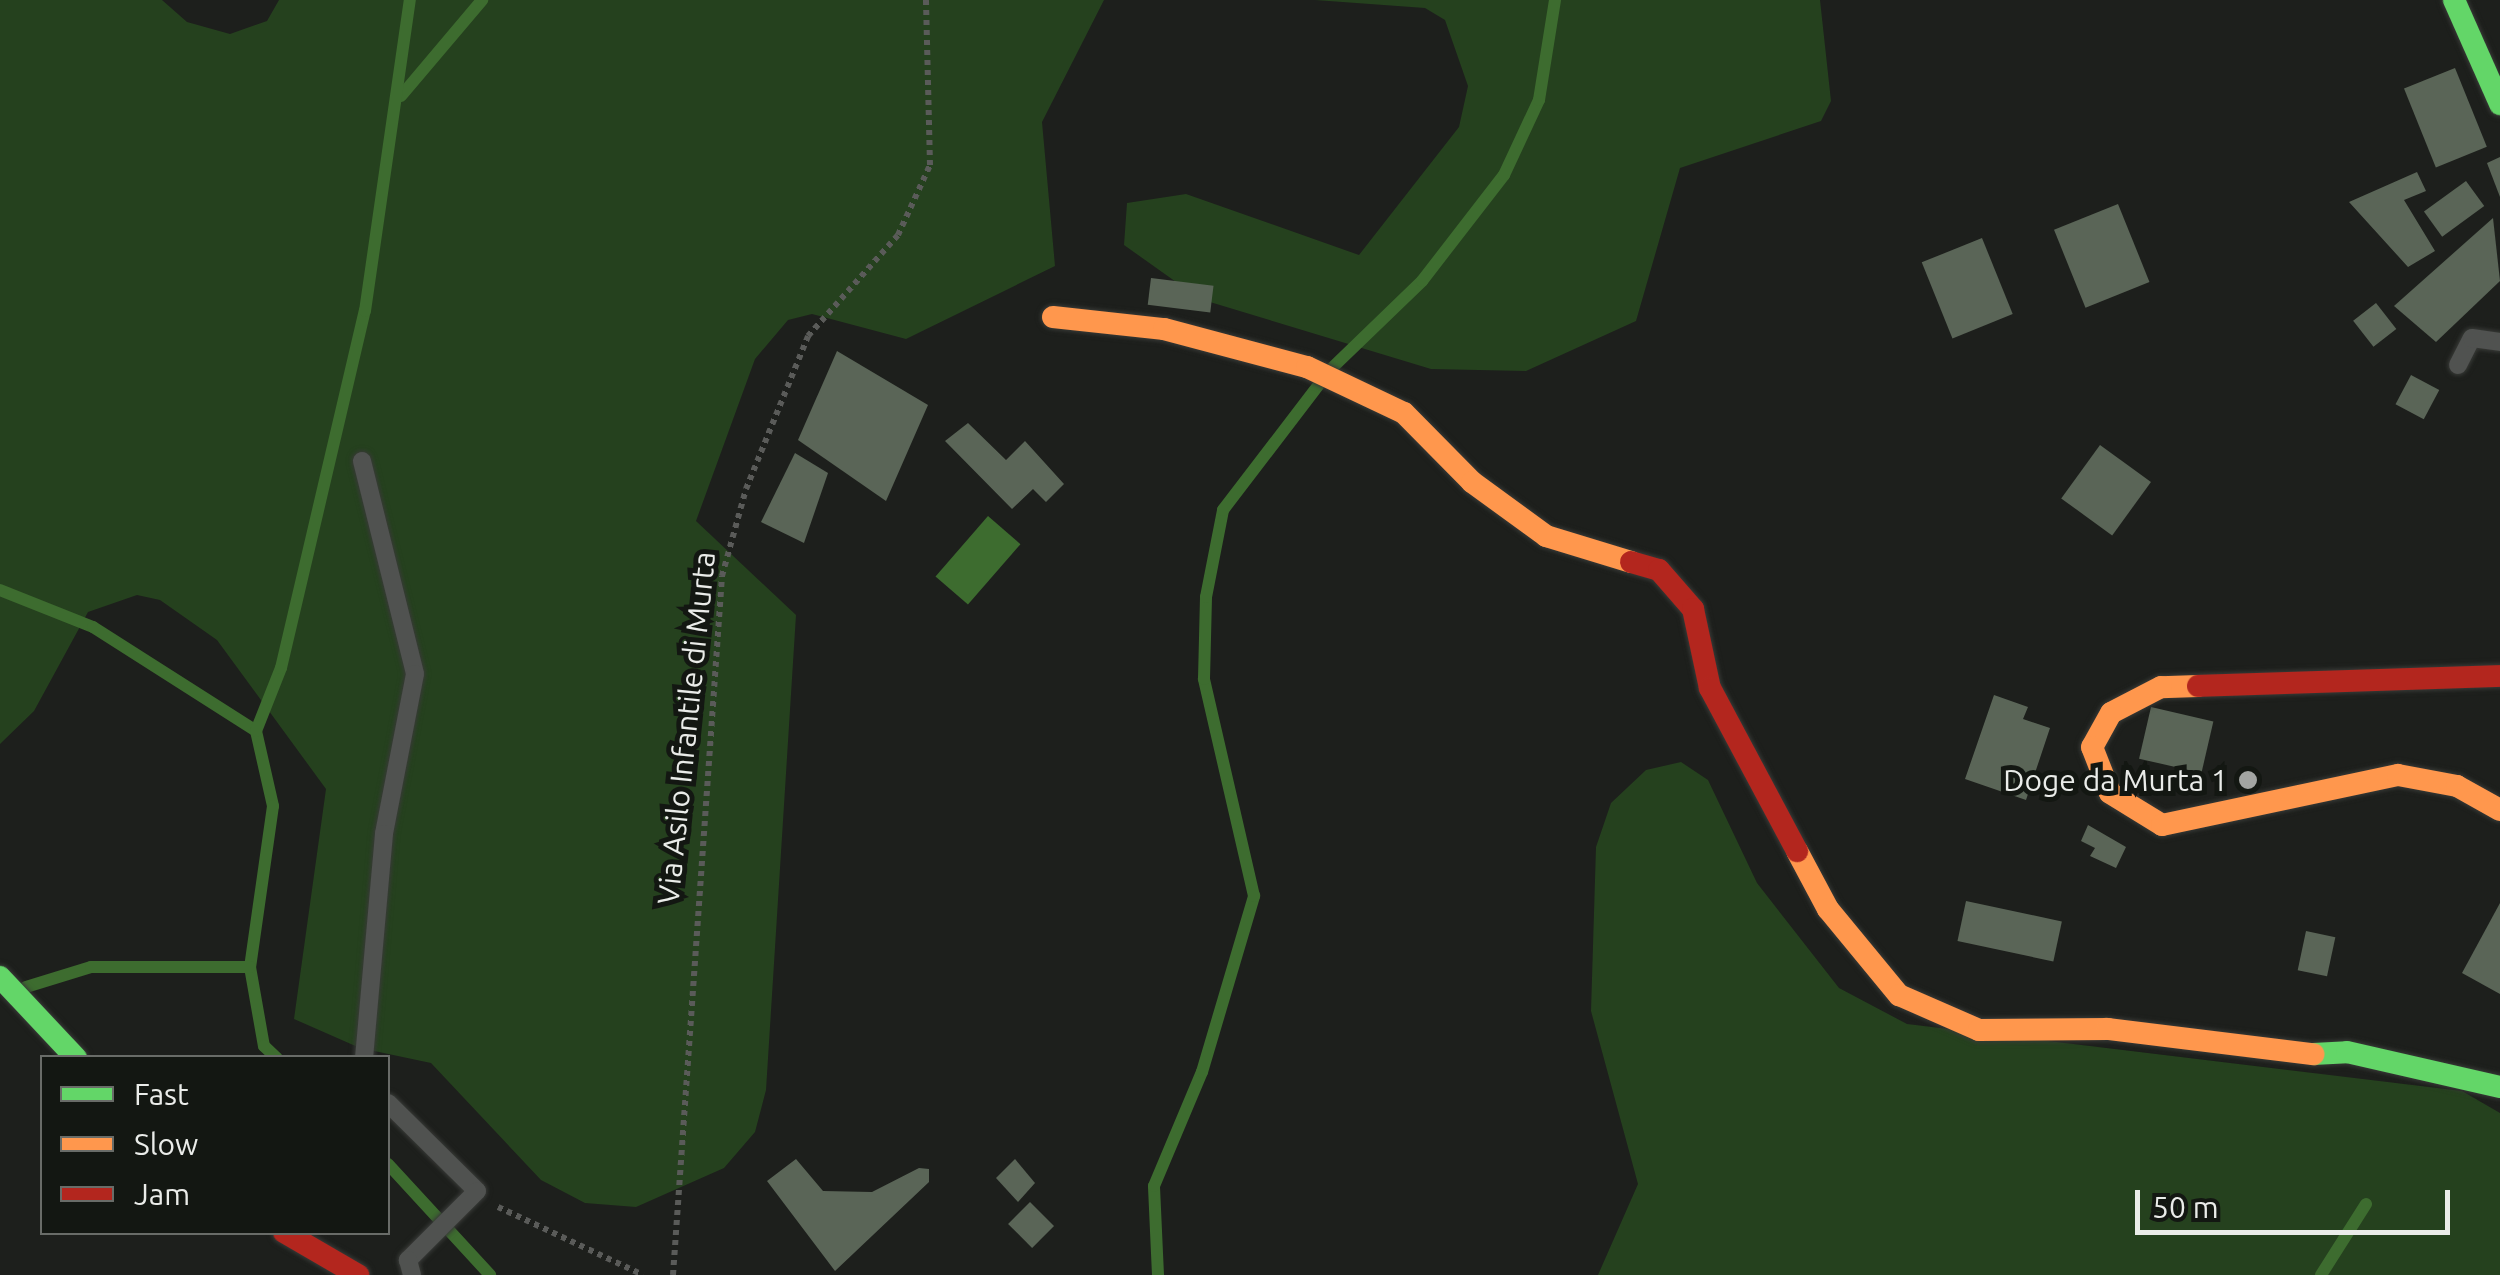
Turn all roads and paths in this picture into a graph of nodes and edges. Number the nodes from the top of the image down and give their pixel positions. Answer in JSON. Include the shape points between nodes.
{"nodes":[{"id":1,"x":926,"y":0,"type":"edge"},
{"id":2,"x":2454,"y":0,"type":"edge"},
{"id":3,"x":2500,"y":104,"type":"edge"},
{"id":4,"x":1054,"y":317,"type":"dead end"},
{"id":5,"x":2500,"y":342,"type":"edge"},
{"id":6,"x":2458,"y":365,"type":"dead end"},
{"id":7,"x":362,"y":460,"type":"dead end"},
{"id":8,"x":2500,"y":676,"type":"edge"},
{"id":9,"x":2500,"y":810,"type":"edge"},
{"id":10,"x":0,"y":977,"type":"edge"},
{"id":11,"x":73,"y":1055,"type":"edge"},
{"id":12,"x":364,"y":1055,"type":"edge"},
{"id":13,"x":2500,"y":1087,"type":"edge"},
{"id":14,"x":390,"y":1105,"type":"edge"},
{"id":15,"x":472,"y":1195,"type":"junction"},
{"id":16,"x":289,"y":1235,"type":"edge"},
{"id":17,"x":410,"y":1267,"type":"edge"},
{"id":18,"x":358,"y":1275,"type":"edge"},
{"id":19,"x":643,"y":1275,"type":"edge"},
{"id":20,"x":674,"y":1275,"type":"edge"}],
"edges":[{"from":1,"to":20,"type":"path","name":"Via Asilo Infantile di Murta","via":[[930,164],[898,235],[808,336],[746,489],[722,576]]},
{"from":2,"to":3,"type":"street"},
{"from":4,"to":13,"type":"street","via":[[1164,329],[1307,367],[1404,414],[1472,482],[1546,536],[1659,570],[1693,609],[1710,688],[1828,909],[1899,995],[1980,1030],[2108,1030],[2288,1056],[2348,1052]]},
{"from":5,"to":6,"type":"lane","via":[[2472,338]]},
{"from":7,"to":12,"type":"lane","via":[[414,674],[384,834]]},
{"from":8,"to":9,"type":"street","via":[[2161,687],[2111,713],[2092,747],[2110,793],[2162,825],[2398,775],[2457,786]]},
{"from":10,"to":11,"type":"street"},
{"from":14,"to":15,"type":"lane"},
{"from":15,"to":17,"type":"lane"},
{"from":15,"to":19,"type":"path","via":[[522,1224]]},
{"from":16,"to":18,"type":"street"}]}
